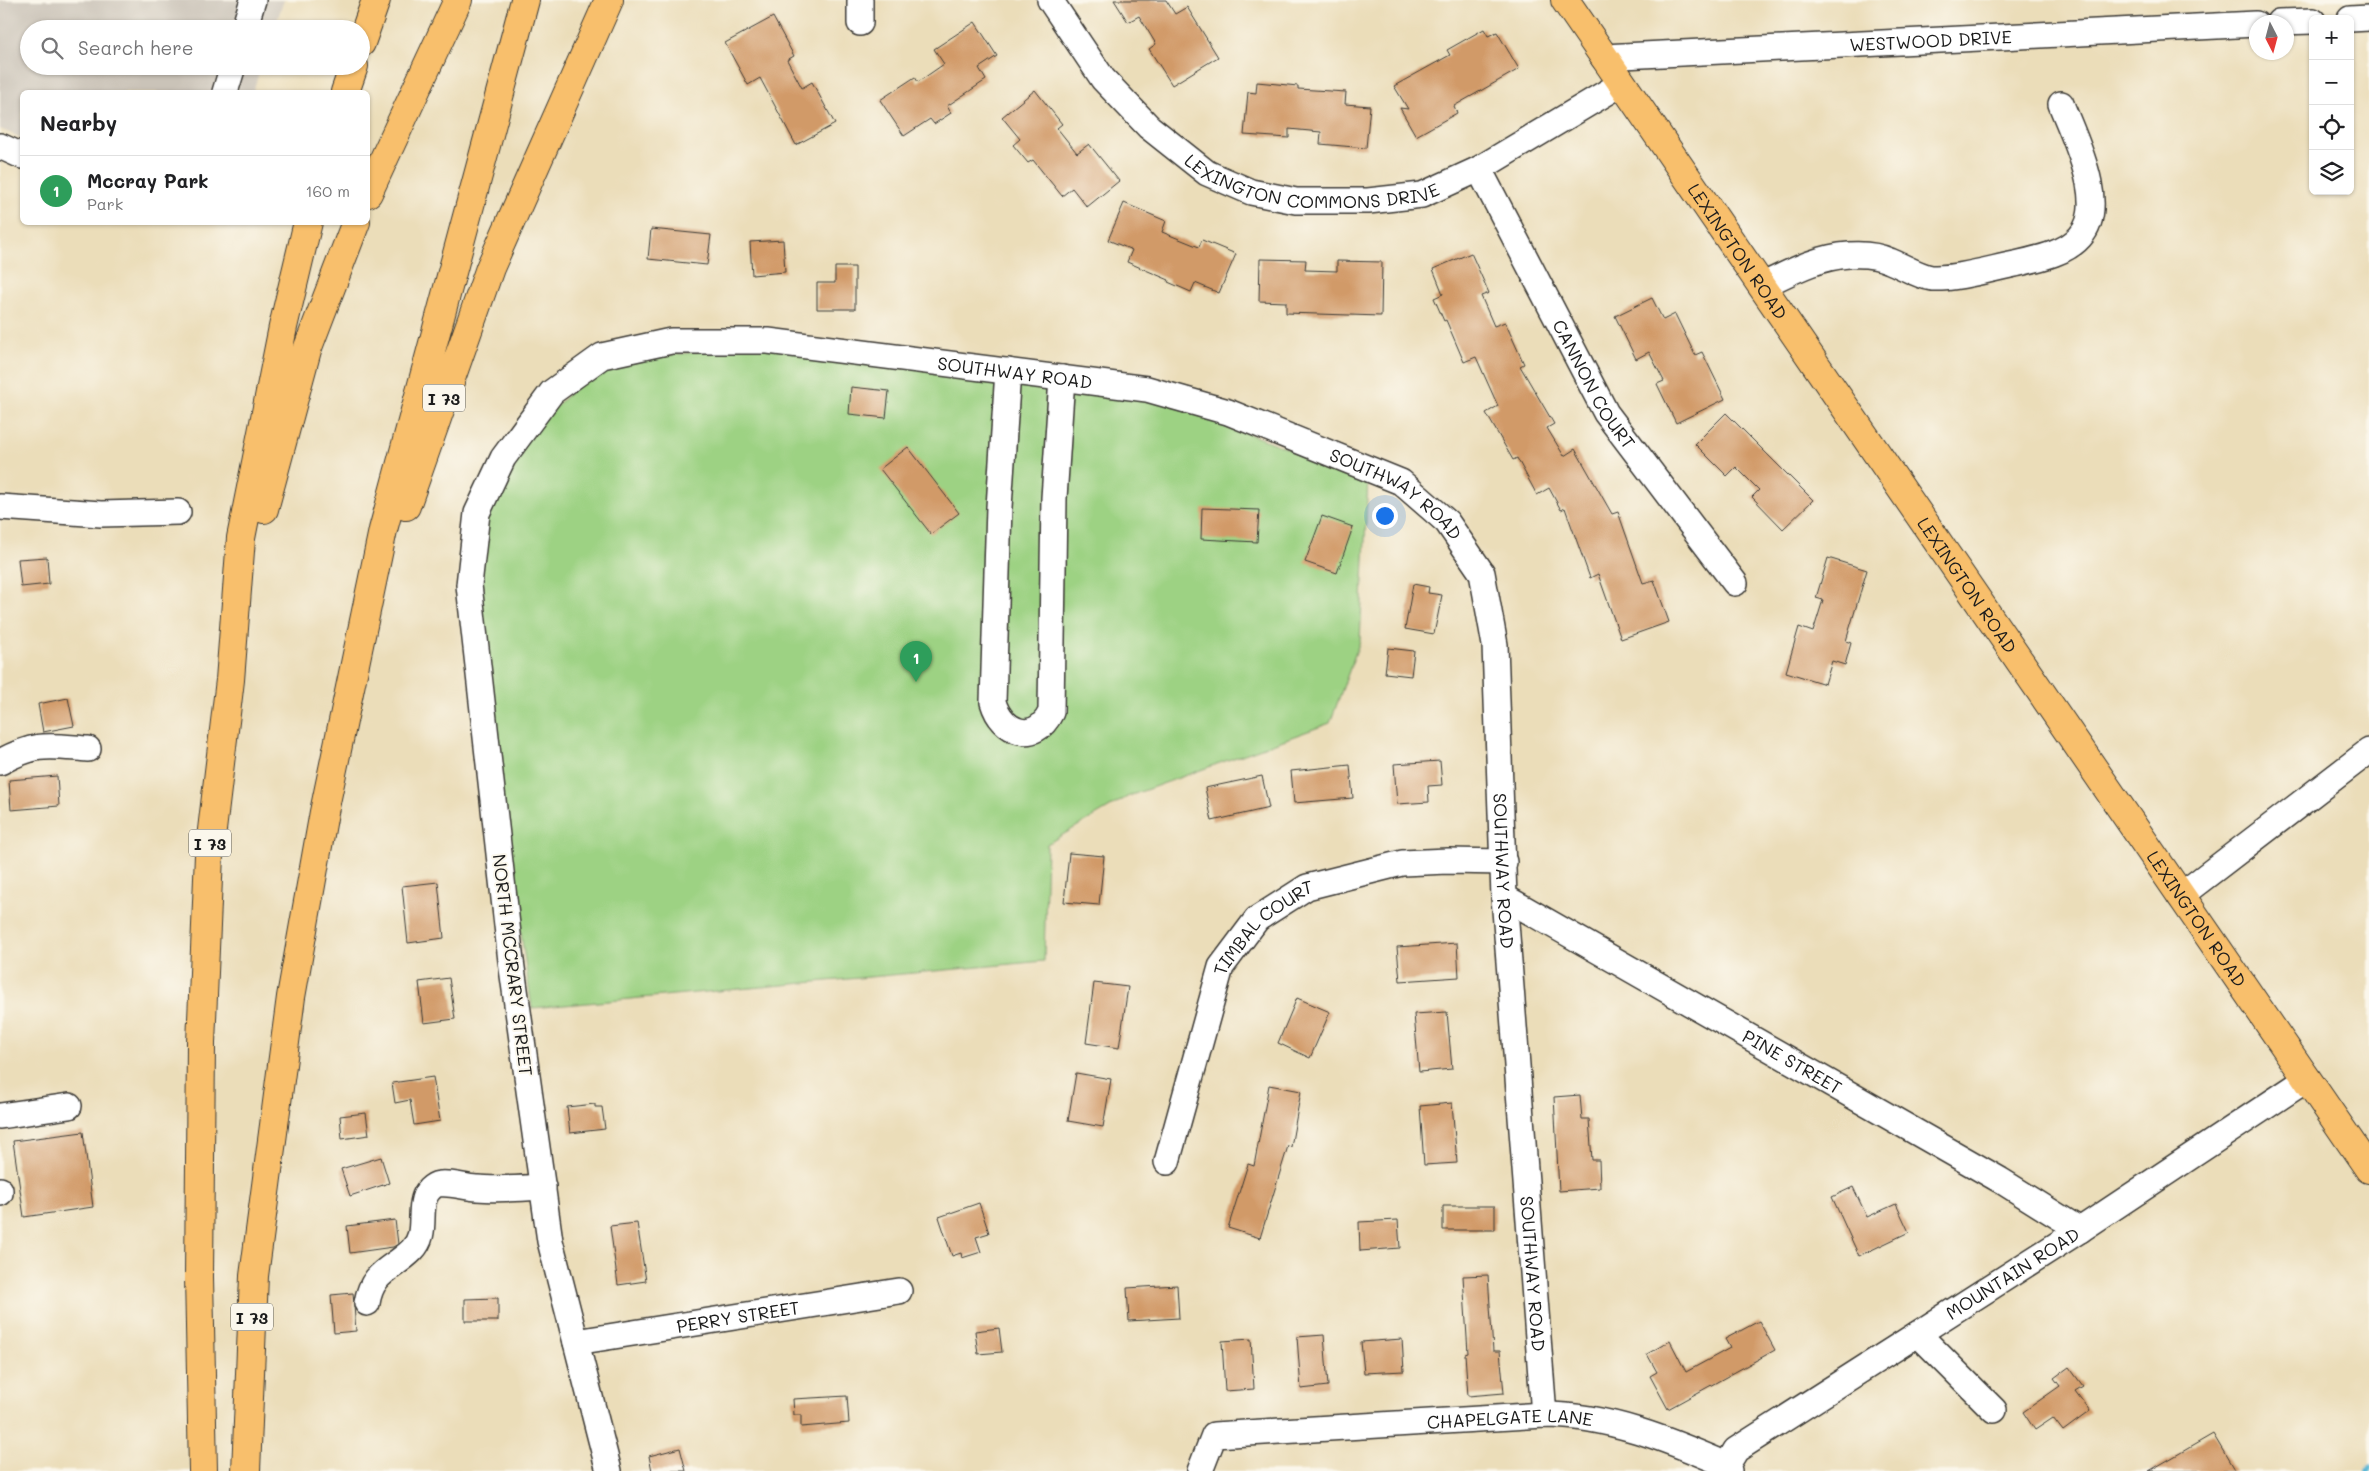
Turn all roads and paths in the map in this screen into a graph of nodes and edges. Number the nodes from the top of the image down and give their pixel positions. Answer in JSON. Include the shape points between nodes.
{"nodes":[{"id":1,"x":253,"y":0,"type":"edge"},
{"id":2,"x":376,"y":0,"type":"edge"},
{"id":3,"x":458,"y":0,"type":"edge"},
{"id":4,"x":525,"y":0,"type":"edge"},
{"id":5,"x":608,"y":0,"type":"edge"},
{"id":6,"x":1050,"y":0,"type":"edge"},
{"id":7,"x":1565,"y":0,"type":"edge"},
{"id":8,"x":2369,"y":18,"type":"edge"},
{"id":9,"x":2354,"y":19,"type":"edge"},
{"id":10,"x":247,"y":20,"type":"edge"},
{"id":11,"x":369,"y":20,"type":"edge"},
{"id":12,"x":2309,"y":21,"type":"edge"},
{"id":13,"x":2294,"y":22,"type":"edge"},
{"id":14,"x":2249,"y":24,"type":"edge"},
{"id":15,"x":1603,"y":58,"type":"junction"},
{"id":16,"x":230,"y":75,"type":"edge"},
{"id":17,"x":351,"y":75,"type":"edge"},
{"id":18,"x":1621,"y":84,"type":"junction"},
{"id":19,"x":226,"y":90,"type":"edge"},
{"id":20,"x":346,"y":90,"type":"edge"},
{"id":21,"x":2061,"y":104,"type":"dead end"},
{"id":22,"x":0,"y":146,"type":"edge"},
{"id":23,"x":20,"y":155,"type":"edge"},
{"id":24,"x":1479,"y":169,"type":"junction"},
{"id":25,"x":370,"y":189,"type":"edge"},
{"id":26,"x":307,"y":225,"type":"edge"},
{"id":27,"x":355,"y":225,"type":"edge"},
{"id":28,"x":1760,"y":286,"type":"junction"},
{"id":29,"x":1008,"y":371,"type":"junction"},
{"id":30,"x":1062,"y":378,"type":"junction"},
{"id":31,"x":503,"y":458,"type":"joint"},
{"id":32,"x":0,"y":507,"type":"edge"},
{"id":33,"x":178,"y":512,"type":"dead end"},
{"id":34,"x":1735,"y":584,"type":"dead end"},
{"id":35,"x":230,"y":680,"type":"junction"},
{"id":36,"x":88,"y":749,"type":"dead end"},
{"id":37,"x":2369,"y":751,"type":"edge"},
{"id":38,"x":0,"y":762,"type":"edge"},
{"id":39,"x":324,"y":812,"type":"junction"},
{"id":40,"x":1504,"y":862,"type":"junction"},
{"id":41,"x":2180,"y":896,"type":"junction"},
{"id":42,"x":1504,"y":897,"type":"junction"},
{"id":43,"x":2307,"y":1079,"type":"junction"},
{"id":44,"x":69,"y":1106,"type":"dead end"},
{"id":45,"x":0,"y":1116,"type":"edge"},
{"id":46,"x":1167,"y":1162,"type":"dead end"},
{"id":47,"x":2369,"y":1169,"type":"edge"},
{"id":48,"x":542,"y":1187,"type":"junction"},
{"id":49,"x":2080,"y":1230,"type":"junction"},
{"id":50,"x":899,"y":1291,"type":"dead end"},
{"id":51,"x":367,"y":1303,"type":"dead end"},
{"id":52,"x":1918,"y":1334,"type":"junction"},
{"id":53,"x":576,"y":1342,"type":"junction"},
{"id":54,"x":1994,"y":1410,"type":"dead end"},
{"id":55,"x":1544,"y":1415,"type":"junction"},
{"id":56,"x":1728,"y":1468,"type":"edge"},
{"id":57,"x":203,"y":1471,"type":"edge"},
{"id":58,"x":246,"y":1471,"type":"edge"},
{"id":59,"x":609,"y":1471,"type":"edge"},
{"id":60,"x":1200,"y":1471,"type":"edge"}],
"edges":[{"from":1,"to":10,"type":"street"},
{"from":2,"to":11,"type":"main road"},
{"from":3,"to":25,"type":"main road"},
{"from":4,"to":39,"type":"main road","via":[[383,530]]},
{"from":5,"to":39,"type":"main road","number":"I 73","via":[[490,268],[392,546]]},
{"from":6,"to":24,"type":"street","name":"LEXINGTON COMMONS DRIVE","via":[[1103,79],[1149,127],[1207,174],[1250,192],[1296,201],[1368,201],[1422,195]]},
{"from":7,"to":15,"type":"main road","name":"LEXINGTON ROAD"},
{"from":8,"to":9,"type":"street"},
{"from":12,"to":13,"type":"street"},
{"from":14,"to":15,"type":"street","name":"WESTWOOD DRIVE"},
{"from":15,"to":18,"type":"main road","name":"LEXINGTON ROAD"},
{"from":16,"to":19,"type":"street"},
{"from":17,"to":20,"type":"main road"},
{"from":18,"to":24,"type":"street","name":"LEXINGTON COMMONS DRIVE"},
{"from":18,"to":28,"type":"main road","name":"LEXINGTON ROAD"},
{"from":21,"to":28,"type":"street","via":[[2082,160],[2092,209],[2088,226],[2066,248],[2040,259],[1971,274],[1932,278],[1868,254],[1848,255],[1815,261]]},
{"from":22,"to":23,"type":"street"},
{"from":24,"to":34,"type":"street","name":"CANNON COURT","via":[[1606,413]]},
{"from":26,"to":35,"type":"main road","number":"I 73","via":[[283,327],[241,538]]},
{"from":27,"to":35,"type":"main road","via":[[307,350],[263,512]]},
{"from":28,"to":41,"type":"main road","name":"LEXINGTON ROAD"},
{"from":29,"to":30,"type":"street","name":"SOUTHWAY ROAD"},
{"from":29,"to":30,"type":"street","via":[[999,507],[993,702],[1004,723],[1027,732],[1039,728],[1051,712],[1054,498]]},
{"from":29,"to":31,"type":"street","name":"SOUTHWAY ROAD","via":[[768,341],[671,341],[602,356],[552,392]]},
{"from":30,"to":40,"type":"street","name":"SOUTHWAY ROAD","via":[[1147,389],[1228,412],[1401,482],[1447,522],[1482,573],[1493,636]]},
{"from":31,"to":48,"type":"street","name":"NORTH MCCRARY STREET","via":[[477,513],[468,585],[511,960]]},
{"from":32,"to":33,"type":"street","via":[[101,514]]},
{"from":35,"to":57,"type":"main road","number":"I 73","via":[[209,854],[201,1043],[199,1277]]},
{"from":36,"to":38,"type":"street","via":[[32,747]]},
{"from":37,"to":41,"type":"street"},
{"from":39,"to":58,"type":"main road","number":"I 73","via":[[292,998],[254,1276]]},
{"from":40,"to":42,"type":"street","name":"SOUTHWAY ROAD"},
{"from":40,"to":46,"type":"street","name":"TIMBAL COURT","via":[[1402,864],[1307,887],[1257,919],[1221,967]]},
{"from":41,"to":43,"type":"main road","name":"LEXINGTON ROAD"},
{"from":42,"to":49,"type":"street","name":"PINE STREET","via":[[1992,1175]]},
{"from":42,"to":55,"type":"street","name":"SOUTHWAY ROAD"},
{"from":43,"to":47,"type":"main road","name":"LEXINGTON ROAD"},
{"from":43,"to":49,"type":"street","name":"MOUNTAIN ROAD"},
{"from":44,"to":45,"type":"street"},
{"from":48,"to":51,"type":"street","via":[[433,1186],[424,1199],[422,1229],[417,1244],[377,1277],[371,1285]]},
{"from":48,"to":53,"type":"street","name":"NORTH MCCRARY STREET","via":[[550,1241]]},
{"from":49,"to":52,"type":"street","name":"MOUNTAIN ROAD"},
{"from":50,"to":53,"type":"street","name":"PERRY STREET"},
{"from":52,"to":54,"type":"street"},
{"from":52,"to":56,"type":"street","name":"MOUNTAIN ROAD","via":[[1736,1450]]},
{"from":53,"to":59,"type":"street","name":"NORTH MCCRARY STREET"},
{"from":55,"to":56,"type":"street","name":"CHAPELGATE LANE","via":[[1581,1417],[1636,1430]]},
{"from":55,"to":60,"type":"street","name":"CHAPELGATE LANE","via":[[1214,1435]]}]}
